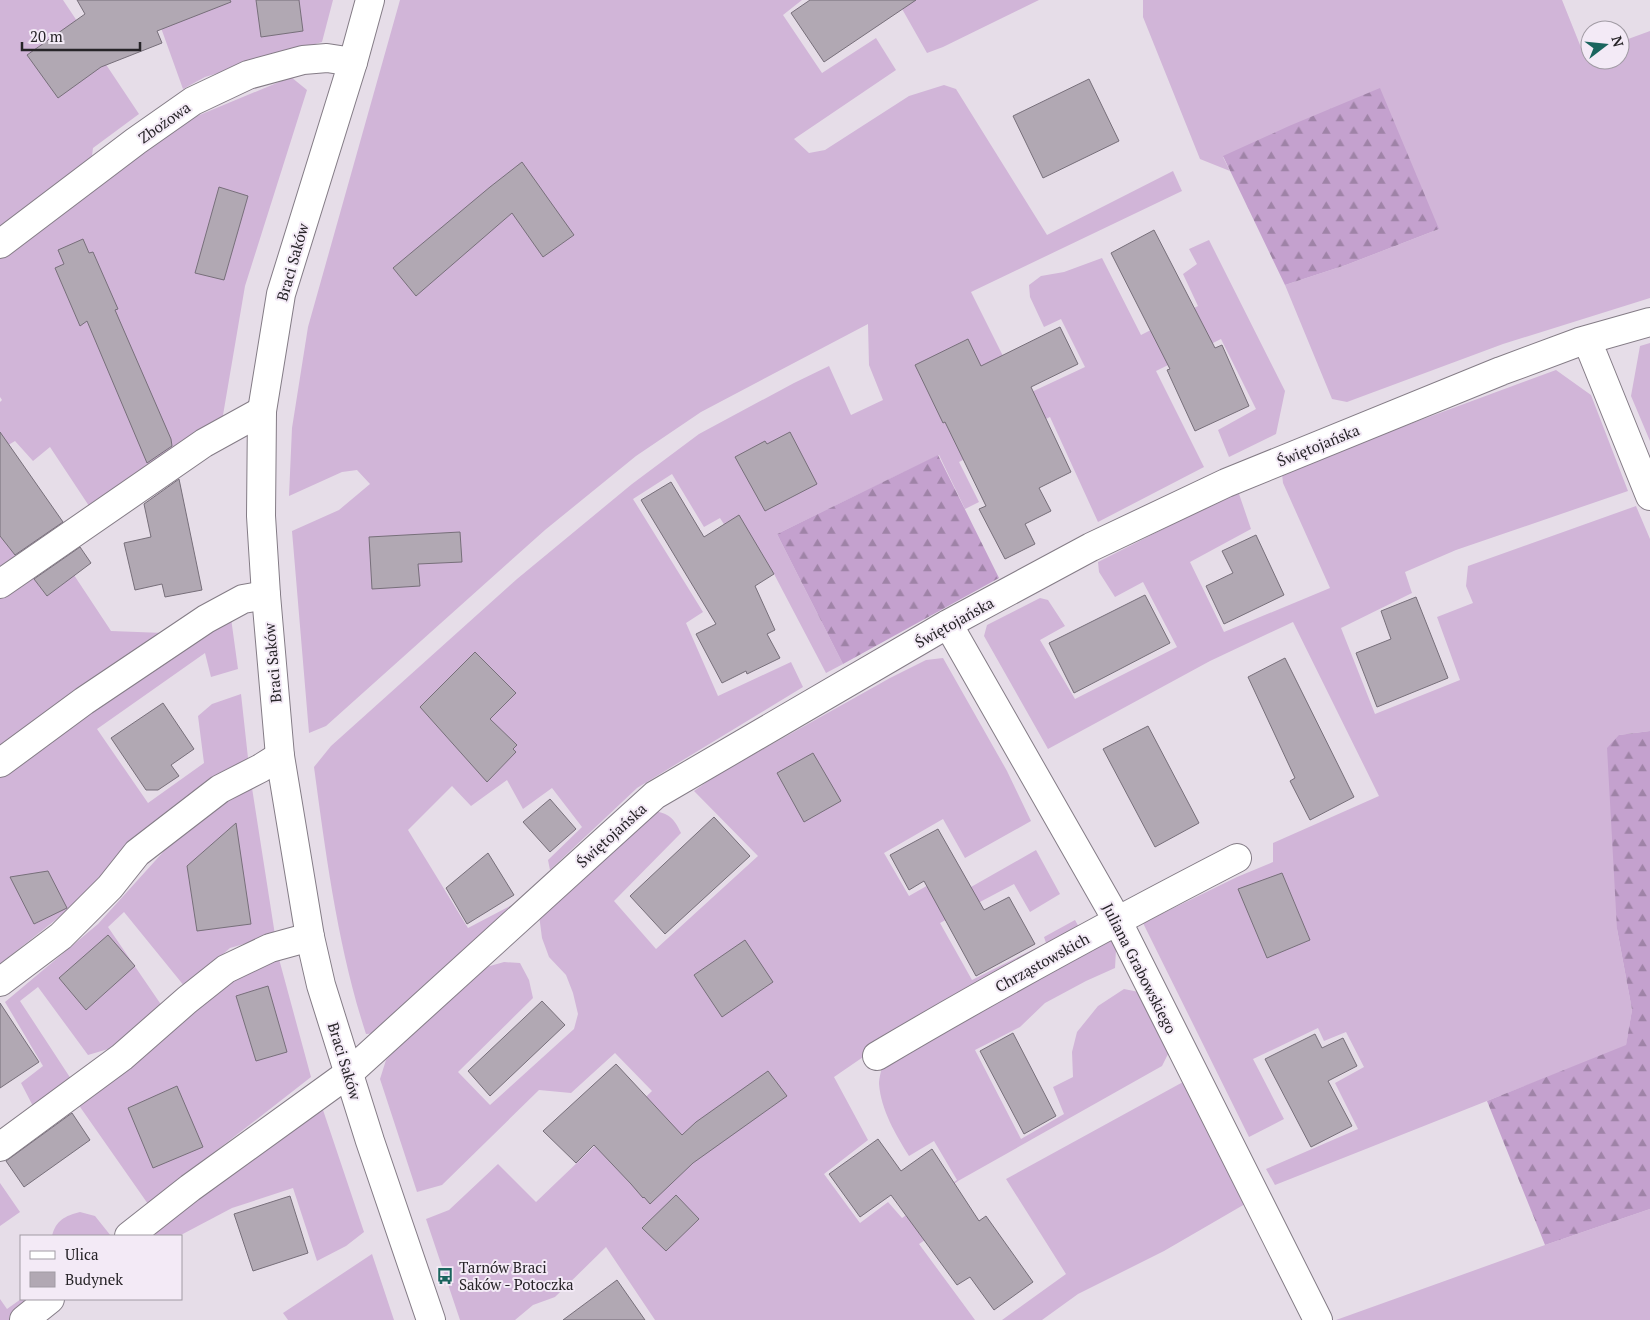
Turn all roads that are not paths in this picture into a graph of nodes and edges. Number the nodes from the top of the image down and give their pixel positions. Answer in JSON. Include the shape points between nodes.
{"nodes":[{"id":1,"x":370,"y":0,"type":"edge"},
{"id":2,"x":353,"y":62,"type":"junction"},
{"id":3,"x":0,"y":244,"type":"edge"},
{"id":4,"x":1650,"y":322,"type":"edge"},
{"id":5,"x":1587,"y":340,"type":"junction"},
{"id":6,"x":262,"y":411,"type":"junction"},
{"id":7,"x":1650,"y":496,"type":"edge"},
{"id":8,"x":0,"y":584,"type":"edge"},
{"id":9,"x":266,"y":596,"type":"junction"},
{"id":10,"x":948,"y":624,"type":"junction"},
{"id":11,"x":280,"y":756,"type":"junction"},
{"id":12,"x":0,"y":763,"type":"edge"},
{"id":13,"x":1237,"y":858,"type":"dead end"},
{"id":14,"x":1117,"y":920,"type":"junction"},
{"id":15,"x":310,"y":937,"type":"junction"},
{"id":16,"x":0,"y":982,"type":"edge"},
{"id":17,"x":876,"y":1056,"type":"dead end"},
{"id":18,"x":350,"y":1073,"type":"junction"},
{"id":19,"x":0,"y":1147,"type":"edge"},
{"id":20,"x":130,"y":1235,"type":"edge"},
{"id":21,"x":49,"y":1300,"type":"edge"},
{"id":22,"x":24,"y":1320,"type":"edge"},
{"id":23,"x":431,"y":1320,"type":"edge"},
{"id":24,"x":1318,"y":1320,"type":"edge"}],
"edges":[{"from":1,"to":2,"type":"street","name":"Braci Saków"},
{"from":2,"to":3,"type":"street","name":"Zbożowa","via":[[327,58],[303,60],[248,75],[193,101]]},
{"from":2,"to":6,"type":"street","name":"Braci Saków","via":[[281,294]]},
{"from":4,"to":5,"type":"street","name":"Świętojańska"},
{"from":5,"to":7,"type":"street"},
{"from":5,"to":10,"type":"street","name":"Świętojańska","via":[[1226,483],[1091,547]]},
{"from":6,"to":8,"type":"street","via":[[204,443]]},
{"from":6,"to":9,"type":"street","name":"Braci Saków","via":[[261,504]]},
{"from":9,"to":11,"type":"street","name":"Braci Saków"},
{"from":9,"to":12,"type":"street","via":[[243,599],[206,619],[84,701]]},
{"from":10,"to":14,"type":"street","name":"Juliana Grabowskiego"},
{"from":10,"to":18,"type":"street","name":"Świętojańska","via":[[655,795]]},
{"from":11,"to":15,"type":"street","name":"Braci Saków"},
{"from":11,"to":16,"type":"street","via":[[220,789],[137,853],[110,887],[61,936]]},
{"from":13,"to":14,"type":"street","name":"Chrząstowskich"},
{"from":14,"to":17,"type":"street","name":"Chrząstowskich"},
{"from":14,"to":24,"type":"street","name":"Juliana Grabowskiego"},
{"from":15,"to":18,"type":"street","name":"Braci Saków","via":[[321,985]]},
{"from":15,"to":19,"type":"street","via":[[270,948],[226,969],[122,1057]]},
{"from":18,"to":20,"type":"street","name":"Świętojańska"},
{"from":18,"to":23,"type":"street","name":"Braci Saków"},
{"from":21,"to":22,"type":"street"}]}
